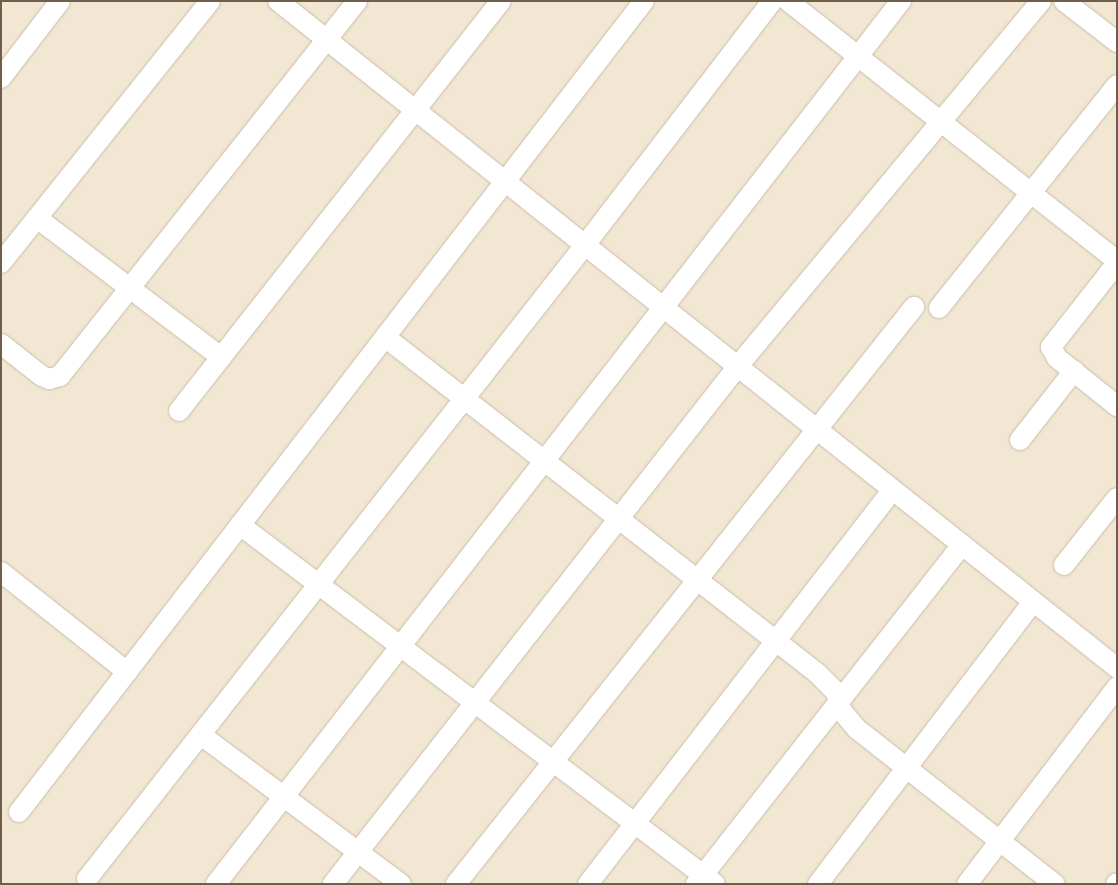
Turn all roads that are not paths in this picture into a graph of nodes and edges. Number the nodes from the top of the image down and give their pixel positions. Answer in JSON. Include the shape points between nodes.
{"nodes":[{"id":1,"x":60,"y":1,"type":"edge"},
{"id":2,"x":210,"y":1,"type":"edge"},
{"id":3,"x":278,"y":1,"type":"edge"},
{"id":4,"x":358,"y":1,"type":"edge"},
{"id":5,"x":501,"y":1,"type":"edge"},
{"id":6,"x":644,"y":1,"type":"edge"},
{"id":7,"x":772,"y":1,"type":"edge"},
{"id":8,"x":788,"y":1,"type":"edge"},
{"id":9,"x":901,"y":1,"type":"edge"},
{"id":10,"x":1041,"y":1,"type":"edge"},
{"id":11,"x":1064,"y":1,"type":"edge"},
{"id":12,"x":327,"y":40,"type":"junction"},
{"id":13,"x":1117,"y":42,"type":"edge"},
{"id":14,"x":858,"y":56,"type":"junction"},
{"id":15,"x":1,"y":78,"type":"edge"},
{"id":16,"x":1117,"y":85,"type":"edge"},
{"id":17,"x":415,"y":110,"type":"junction"},
{"id":18,"x":942,"y":122,"type":"junction"},
{"id":19,"x":505,"y":182,"type":"junction"},
{"id":20,"x":1030,"y":192,"type":"junction"},
{"id":21,"x":37,"y":218,"type":"junction"},
{"id":22,"x":585,"y":245,"type":"junction"},
{"id":23,"x":1117,"y":262,"type":"edge"},
{"id":24,"x":1,"y":263,"type":"edge"},
{"id":25,"x":129,"y":288,"type":"junction"},
{"id":26,"x":663,"y":307,"type":"junction"},
{"id":27,"x":914,"y":307,"type":"dead end"},
{"id":28,"x":939,"y":308,"type":"dead end"},
{"id":29,"x":385,"y":337,"type":"junction"},
{"id":30,"x":1,"y":344,"type":"edge"},
{"id":31,"x":221,"y":357,"type":"junction"},
{"id":32,"x":738,"y":366,"type":"junction"},
{"id":33,"x":1074,"y":371,"type":"junction"},
{"id":34,"x":464,"y":399,"type":"junction"},
{"id":35,"x":1117,"y":406,"type":"edge"},
{"id":36,"x":179,"y":411,"type":"dead end"},
{"id":37,"x":816,"y":429,"type":"junction"},
{"id":38,"x":1020,"y":440,"type":"dead end"},
{"id":39,"x":544,"y":461,"type":"junction"},
{"id":40,"x":893,"y":490,"type":"junction"},
{"id":41,"x":1117,"y":498,"type":"edge"},
{"id":42,"x":618,"y":518,"type":"junction"},
{"id":43,"x":240,"y":525,"type":"junction"},
{"id":44,"x":962,"y":545,"type":"junction"},
{"id":45,"x":1064,"y":565,"type":"dead end"},
{"id":46,"x":1,"y":572,"type":"edge"},
{"id":47,"x":697,"y":580,"type":"junction"},
{"id":48,"x":319,"y":584,"type":"junction"},
{"id":49,"x":1033,"y":602,"type":"junction"},
{"id":50,"x":776,"y":641,"type":"junction"},
{"id":51,"x":400,"y":646,"type":"junction"},
{"id":52,"x":1117,"y":668,"type":"edge"},
{"id":53,"x":127,"y":672,"type":"junction"},
{"id":54,"x":1117,"y":688,"type":"edge"},
{"id":55,"x":839,"y":701,"type":"junction"},
{"id":56,"x":475,"y":702,"type":"junction"},
{"id":57,"x":201,"y":735,"type":"junction"},
{"id":58,"x":553,"y":762,"type":"junction"},
{"id":59,"x":906,"y":768,"type":"junction"},
{"id":60,"x":284,"y":796,"type":"junction"},
{"id":61,"x":19,"y":812,"type":"dead end"},
{"id":62,"x":635,"y":823,"type":"junction"},
{"id":63,"x":1000,"y":841,"type":"junction"},
{"id":64,"x":358,"y":852,"type":"junction"},
{"id":65,"x":87,"y":879,"type":"dead end"},
{"id":66,"x":704,"y":881,"type":"edge"},
{"id":67,"x":216,"y":884,"type":"edge"},
{"id":68,"x":333,"y":884,"type":"edge"},
{"id":69,"x":400,"y":884,"type":"edge"},
{"id":70,"x":456,"y":884,"type":"edge"},
{"id":71,"x":588,"y":884,"type":"edge"},
{"id":72,"x":818,"y":884,"type":"edge"},
{"id":73,"x":967,"y":884,"type":"edge"},
{"id":74,"x":1055,"y":884,"type":"edge"}],
"edges":[{"from":1,"to":15,"type":"street"},
{"from":2,"to":21,"type":"street"},
{"from":3,"to":12,"type":"street"},
{"from":4,"to":12,"type":"street"},
{"from":5,"to":17,"type":"street"},
{"from":6,"to":19,"type":"street"},
{"from":7,"to":22,"type":"street"},
{"from":8,"to":14,"type":"street"},
{"from":9,"to":14,"type":"street"},
{"from":10,"to":18,"type":"street"},
{"from":11,"to":13,"type":"street"},
{"from":12,"to":17,"type":"street"},
{"from":12,"to":25,"type":"street"},
{"from":14,"to":18,"type":"street"},
{"from":14,"to":26,"type":"street"},
{"from":16,"to":20,"type":"street"},
{"from":17,"to":19,"type":"street"},
{"from":17,"to":31,"type":"street"},
{"from":18,"to":20,"type":"street"},
{"from":18,"to":32,"type":"street"},
{"from":19,"to":22,"type":"street"},
{"from":19,"to":29,"type":"street"},
{"from":20,"to":23,"type":"street"},
{"from":20,"to":28,"type":"street"},
{"from":21,"to":24,"type":"street"},
{"from":21,"to":25,"type":"street"},
{"from":22,"to":26,"type":"street"},
{"from":22,"to":34,"type":"street"},
{"from":23,"to":33,"type":"street","via":[[1051,346],[1052,353]]},
{"from":25,"to":30,"type":"street","via":[[55,378],[42,376]]},
{"from":25,"to":31,"type":"street"},
{"from":26,"to":32,"type":"street"},
{"from":26,"to":39,"type":"street"},
{"from":27,"to":37,"type":"street"},
{"from":29,"to":34,"type":"street"},
{"from":29,"to":43,"type":"street"},
{"from":31,"to":36,"type":"street"},
{"from":32,"to":37,"type":"street"},
{"from":32,"to":42,"type":"street"},
{"from":33,"to":35,"type":"street"},
{"from":33,"to":38,"type":"street"},
{"from":34,"to":39,"type":"street"},
{"from":34,"to":48,"type":"street"},
{"from":37,"to":40,"type":"street"},
{"from":37,"to":47,"type":"street"},
{"from":39,"to":42,"type":"street"},
{"from":39,"to":51,"type":"street"},
{"from":40,"to":44,"type":"street"},
{"from":40,"to":50,"type":"street"},
{"from":41,"to":45,"type":"street"},
{"from":42,"to":47,"type":"street"},
{"from":42,"to":56,"type":"street"},
{"from":43,"to":48,"type":"street"},
{"from":43,"to":53,"type":"street"},
{"from":44,"to":49,"type":"street"},
{"from":44,"to":55,"type":"street"},
{"from":46,"to":53,"type":"street"},
{"from":47,"to":50,"type":"street"},
{"from":47,"to":58,"type":"street"},
{"from":48,"to":51,"type":"street"},
{"from":48,"to":57,"type":"street"},
{"from":49,"to":52,"type":"street"},
{"from":49,"to":59,"type":"street"},
{"from":50,"to":55,"type":"street","via":[[817,673],[836,692]]},
{"from":50,"to":62,"type":"street"},
{"from":51,"to":56,"type":"street"},
{"from":51,"to":60,"type":"street"},
{"from":53,"to":61,"type":"street"},
{"from":54,"to":63,"type":"street"},
{"from":55,"to":59,"type":"street","via":[[841,710],[857,729]]},
{"from":55,"to":66,"type":"street"},
{"from":56,"to":58,"type":"street"},
{"from":56,"to":64,"type":"street"},
{"from":57,"to":60,"type":"street"},
{"from":57,"to":65,"type":"street"},
{"from":58,"to":62,"type":"street"},
{"from":58,"to":70,"type":"street"},
{"from":59,"to":63,"type":"street"},
{"from":59,"to":72,"type":"street"},
{"from":60,"to":64,"type":"street"},
{"from":60,"to":67,"type":"street"},
{"from":62,"to":66,"type":"street"},
{"from":62,"to":71,"type":"street"},
{"from":63,"to":73,"type":"street"},
{"from":63,"to":74,"type":"street"},
{"from":64,"to":68,"type":"street"},
{"from":64,"to":69,"type":"street"}]}
